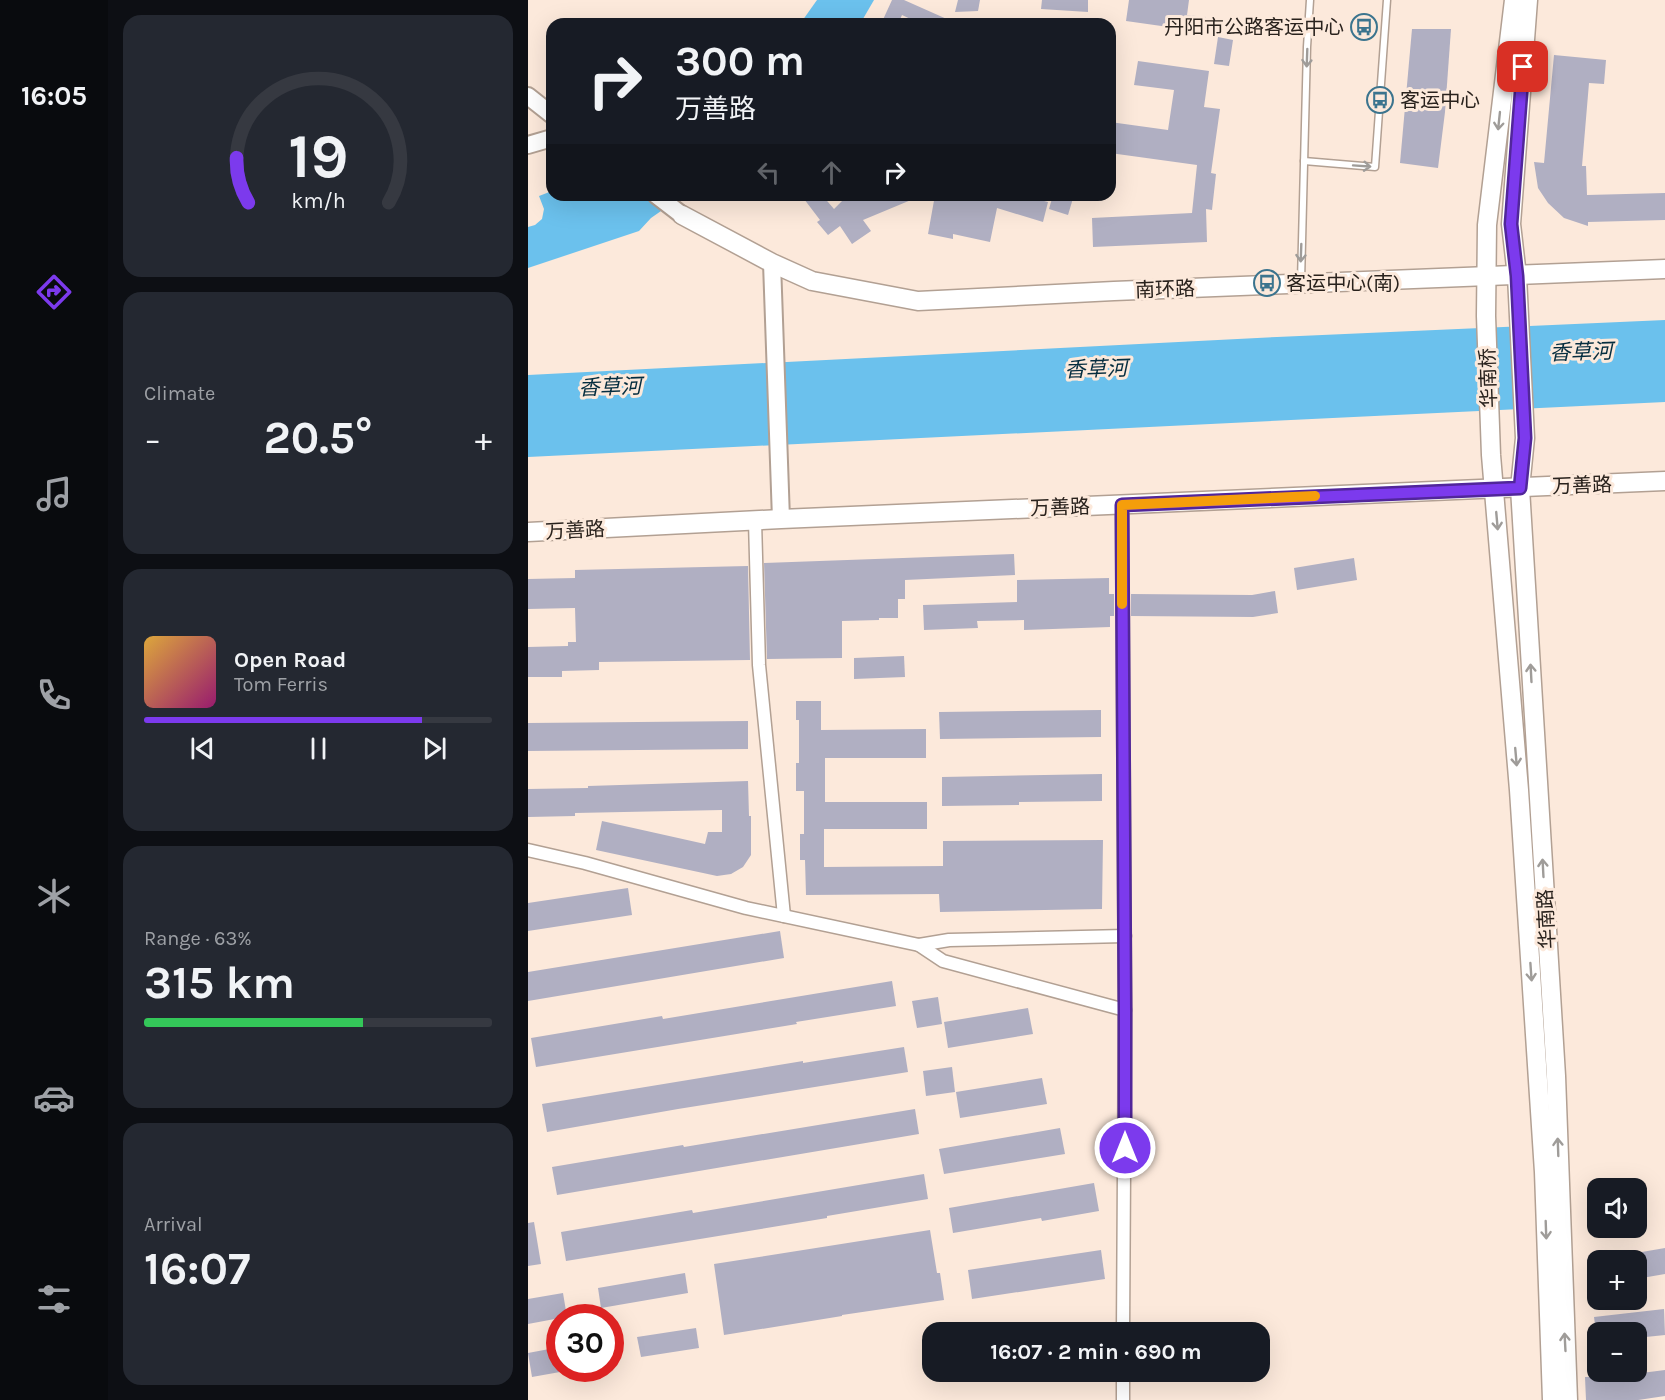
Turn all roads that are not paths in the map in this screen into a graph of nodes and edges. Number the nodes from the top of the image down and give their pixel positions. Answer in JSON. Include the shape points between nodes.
{"nodes":[{"id":1,"x":1310,"y":0,"type":"edge"},
{"id":2,"x":1387,"y":0,"type":"edge"},
{"id":3,"x":1514,"y":0,"type":"edge"},
{"id":4,"x":1528,"y":0,"type":"edge"},
{"id":5,"x":528,"y":96,"type":"edge"},
{"id":6,"x":546,"y":110,"type":"edge"},
{"id":7,"x":546,"y":140,"type":"edge"},
{"id":8,"x":528,"y":145,"type":"edge"},
{"id":9,"x":1304,"y":161,"type":"junction"},
{"id":10,"x":664,"y":201,"type":"edge"},
{"id":11,"x":682,"y":215,"type":"joint"},
{"id":12,"x":772,"y":263,"type":"junction"},
{"id":13,"x":1665,"y":269,"type":"edge"},
{"id":14,"x":1517,"y":276,"type":"junction"},
{"id":15,"x":1485,"y":277,"type":"junction"},
{"id":16,"x":1301,"y":284,"type":"junction"},
{"id":17,"x":1525,"y":438,"type":"joint"},
{"id":18,"x":1490,"y":441,"type":"joint"},
{"id":19,"x":1665,"y":481,"type":"edge"},
{"id":20,"x":1520,"y":488,"type":"junction"},
{"id":21,"x":1494,"y":489,"type":"junction"},
{"id":22,"x":1122,"y":505,"type":"junction"},
{"id":23,"x":782,"y":519,"type":"junction"},
{"id":24,"x":755,"y":521,"type":"junction"},
{"id":25,"x":528,"y":532,"type":"edge"},
{"id":26,"x":528,"y":850,"type":"edge"},
{"id":27,"x":783,"y":916,"type":"junction"},
{"id":28,"x":1125,"y":936,"type":"junction"},
{"id":29,"x":919,"y":945,"type":"junction"},
{"id":30,"x":1125,"y":1010,"type":"junction"},
{"id":31,"x":1124,"y":1322,"type":"edge"},
{"id":32,"x":1123,"y":1382,"type":"edge"},
{"id":33,"x":1123,"y":1400,"type":"edge"},
{"id":34,"x":1552,"y":1400,"type":"edge"},
{"id":35,"x":1568,"y":1400,"type":"edge"}],
"edges":[{"from":1,"to":9,"type":"lane","one_way":true},
{"from":9,"to":2,"type":"lane","one_way":true,"via":[[1375,167]]},
{"from":3,"to":15,"type":"main road","one_way":true,"via":[[1487,225]]},
{"from":4,"to":14,"type":"main road","via":[[1511,224]]},
{"from":5,"to":6,"type":"street"},
{"from":7,"to":8,"type":"street"},
{"from":9,"to":16,"type":"lane","one_way":true},
{"from":10,"to":11,"type":"street"},
{"from":11,"to":12,"type":"main road","name":"南环路"},
{"from":12,"to":16,"type":"main road","name":"南环路","via":[[812,281],[918,302]]},
{"from":12,"to":23,"type":"street"},
{"from":13,"to":14,"type":"main road","name":"南环路"},
{"from":14,"to":15,"type":"main road","name":"南环路"},
{"from":14,"to":17,"type":"main road","name":"华南桥"},
{"from":15,"to":16,"type":"main road","name":"南环路"},
{"from":15,"to":18,"type":"main road","name":"华南桥"},
{"from":17,"to":20,"type":"main road","name":"华南路"},
{"from":18,"to":21,"type":"main road","name":"华南路"},
{"from":19,"to":20,"type":"main road","name":"万善路"},
{"from":20,"to":21,"type":"main road","name":"万善路"},
{"from":35,"to":20,"type":"main road","name":"华南路","one_way":true,"via":[[1556,1076]]},
{"from":21,"to":22,"type":"main road","name":"万善路"},
{"from":21,"to":34,"type":"main road","name":"华南路","one_way":true,"via":[[1544,1172]]},
{"from":22,"to":23,"type":"main road","name":"万善路"},
{"from":22,"to":28,"type":"street"},
{"from":23,"to":24,"type":"main road","name":"万善路"},
{"from":24,"to":25,"type":"main road","name":"万善路"},
{"from":24,"to":27,"type":"street","via":[[759,665]]},
{"from":26,"to":27,"type":"street"},
{"from":27,"to":29,"type":"street"},
{"from":28,"to":29,"type":"street","via":[[949,940]]},
{"from":28,"to":30,"type":"street"},
{"from":29,"to":30,"type":"street","via":[[943,961]]},
{"from":30,"to":31,"type":"street"},
{"from":32,"to":33,"type":"street"}]}
